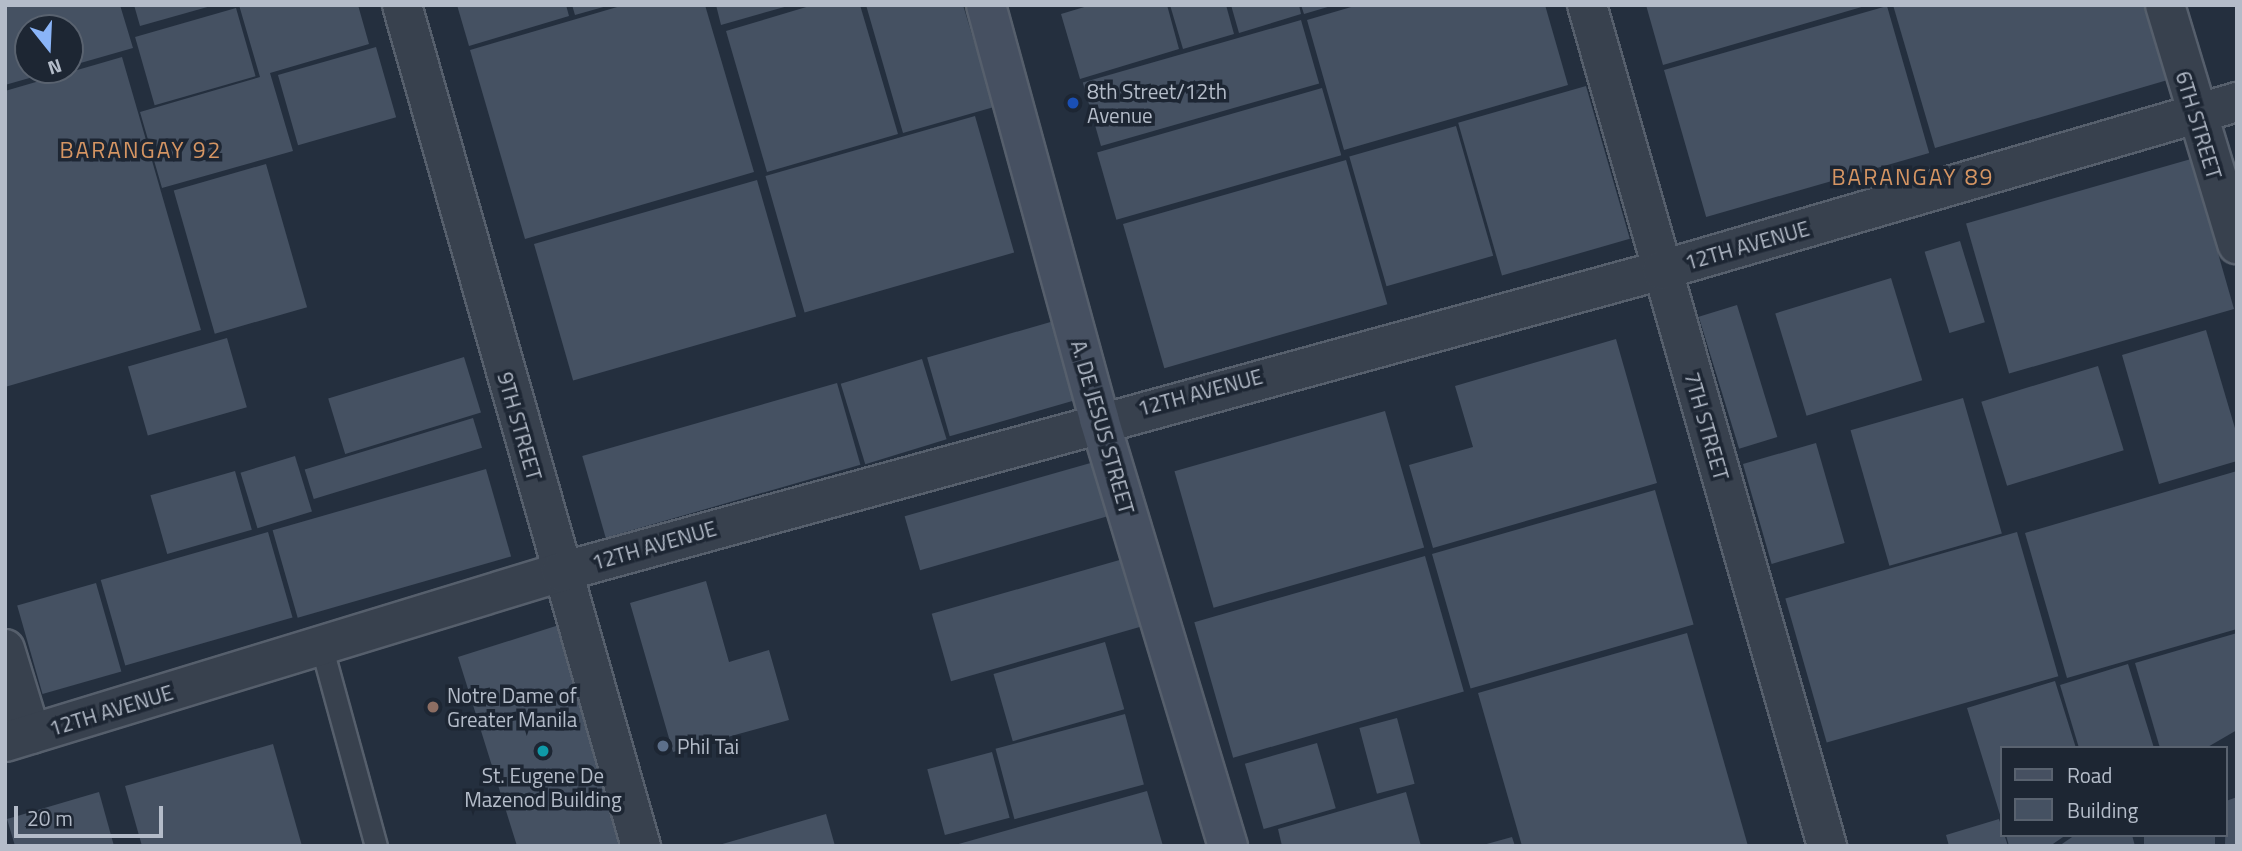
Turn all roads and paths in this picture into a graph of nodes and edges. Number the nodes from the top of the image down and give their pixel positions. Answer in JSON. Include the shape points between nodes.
{"nodes":[{"id":1,"x":402,"y":5,"type":"edge"},
{"id":2,"x":986,"y":5,"type":"edge"},
{"id":3,"x":1587,"y":5,"type":"edge"},
{"id":4,"x":2165,"y":5,"type":"edge"},
{"id":5,"x":2237,"y":102,"type":"edge"},
{"id":6,"x":2194,"y":114,"type":"junction"},
{"id":7,"x":2237,"y":244,"type":"edge"},
{"id":8,"x":1662,"y":270,"type":"junction"},
{"id":9,"x":1099,"y":419,"type":"junction"},
{"id":10,"x":561,"y":572,"type":"junction"},
{"id":11,"x":321,"y":645,"type":"junction"},
{"id":12,"x":5,"y":649,"type":"edge"},
{"id":13,"x":18,"y":738,"type":"edge"},
{"id":14,"x":376,"y":846,"type":"edge"},
{"id":15,"x":641,"y":846,"type":"edge"},
{"id":16,"x":1228,"y":846,"type":"edge"},
{"id":17,"x":1827,"y":846,"type":"edge"}],
"edges":[{"from":1,"to":10,"type":"street","name":"9TH STREET"},
{"from":2,"to":9,"type":"main road","name":"A. DE JESUS STREET"},
{"from":3,"to":8,"type":"street","name":"7TH STREET"},
{"from":4,"to":6,"type":"street","name":"6TH STREET"},
{"from":5,"to":6,"type":"street","name":"12TH AVENUE"},
{"from":6,"to":7,"type":"street","name":"6TH STREET"},
{"from":6,"to":8,"type":"street","name":"12TH AVENUE"},
{"from":8,"to":9,"type":"street","name":"12TH AVENUE"},
{"from":8,"to":17,"type":"street","name":"7TH STREET"},
{"from":9,"to":10,"type":"street","name":"12TH AVENUE"},
{"from":9,"to":16,"type":"main road","name":"A. DE JESUS STREET"},
{"from":10,"to":11,"type":"street","name":"12TH AVENUE"},
{"from":10,"to":15,"type":"street","name":"9TH STREET"},
{"from":11,"to":13,"type":"street","name":"12TH AVENUE"},
{"from":11,"to":14,"type":"lane"},
{"from":12,"to":13,"type":"street"}]}
